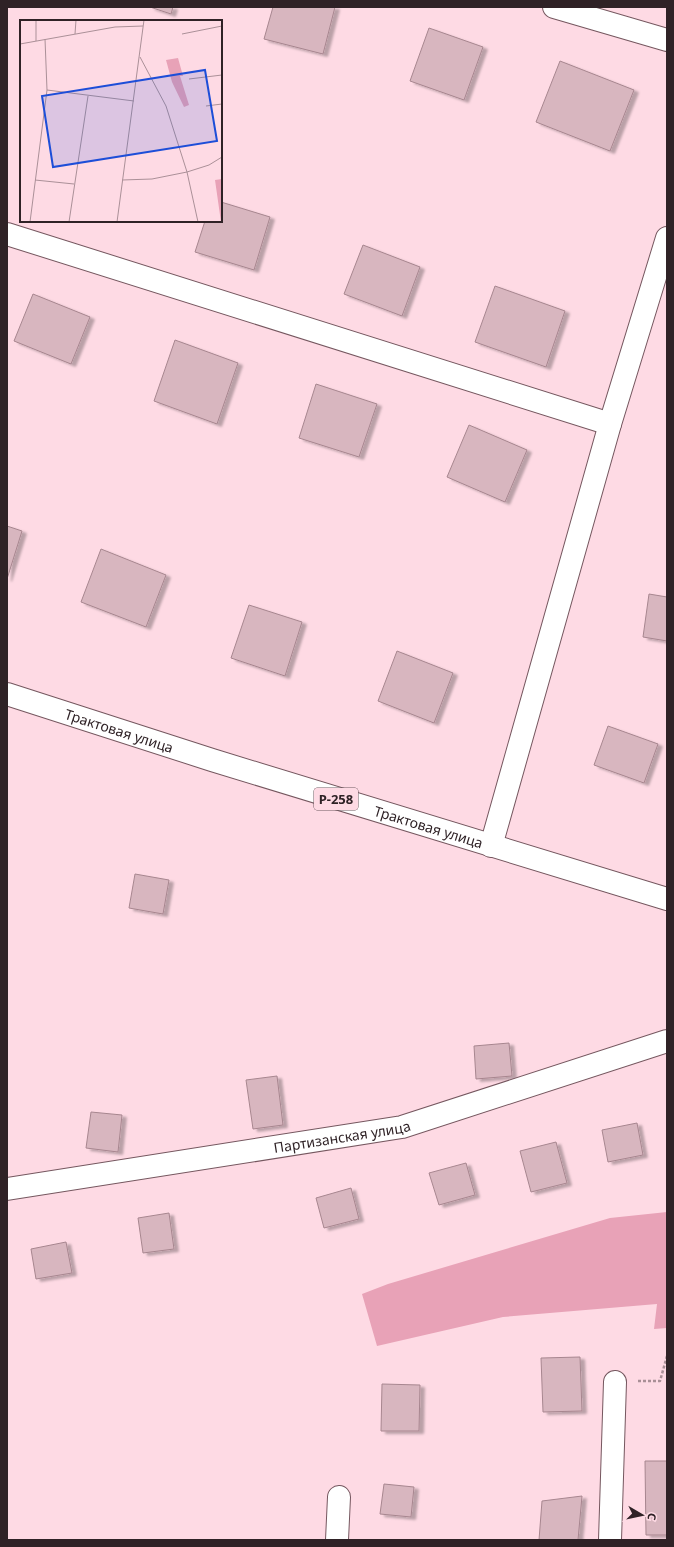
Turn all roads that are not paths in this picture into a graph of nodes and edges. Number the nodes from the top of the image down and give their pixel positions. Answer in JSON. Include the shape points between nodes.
{"nodes":[{"id":1,"x":554,"y":7,"type":"edge"},
{"id":2,"x":667,"y":40,"type":"edge"},
{"id":3,"x":7,"y":234,"type":"edge"},
{"id":4,"x":667,"y":238,"type":"edge"},
{"id":5,"x":610,"y":424,"type":"junction"},
{"id":6,"x":7,"y":694,"type":"edge"},
{"id":7,"x":491,"y":846,"type":"junction"},
{"id":8,"x":667,"y":899,"type":"edge"},
{"id":9,"x":667,"y":1041,"type":"edge"},
{"id":10,"x":7,"y":1189,"type":"edge"},
{"id":11,"x":615,"y":1382,"type":"road end"},
{"id":12,"x":339,"y":1497,"type":"dead end"},
{"id":13,"x":338,"y":1540,"type":"edge"},
{"id":14,"x":610,"y":1540,"type":"edge"}],
"edges":[{"from":1,"to":2,"type":"main road"},
{"from":3,"to":5,"type":"main road"},
{"from":4,"to":5,"type":"main road"},
{"from":5,"to":7,"type":"main road"},
{"from":6,"to":7,"type":"main road","name":"Трактовая улица","number":"Р-258"},
{"from":7,"to":8,"type":"main road","name":"Трактовая улица","number":"Р-258"},
{"from":9,"to":10,"type":"main road","name":"Партизанская улица","via":[[402,1127]]},
{"from":11,"to":14,"type":"main road"},
{"from":12,"to":13,"type":"main road"}]}
